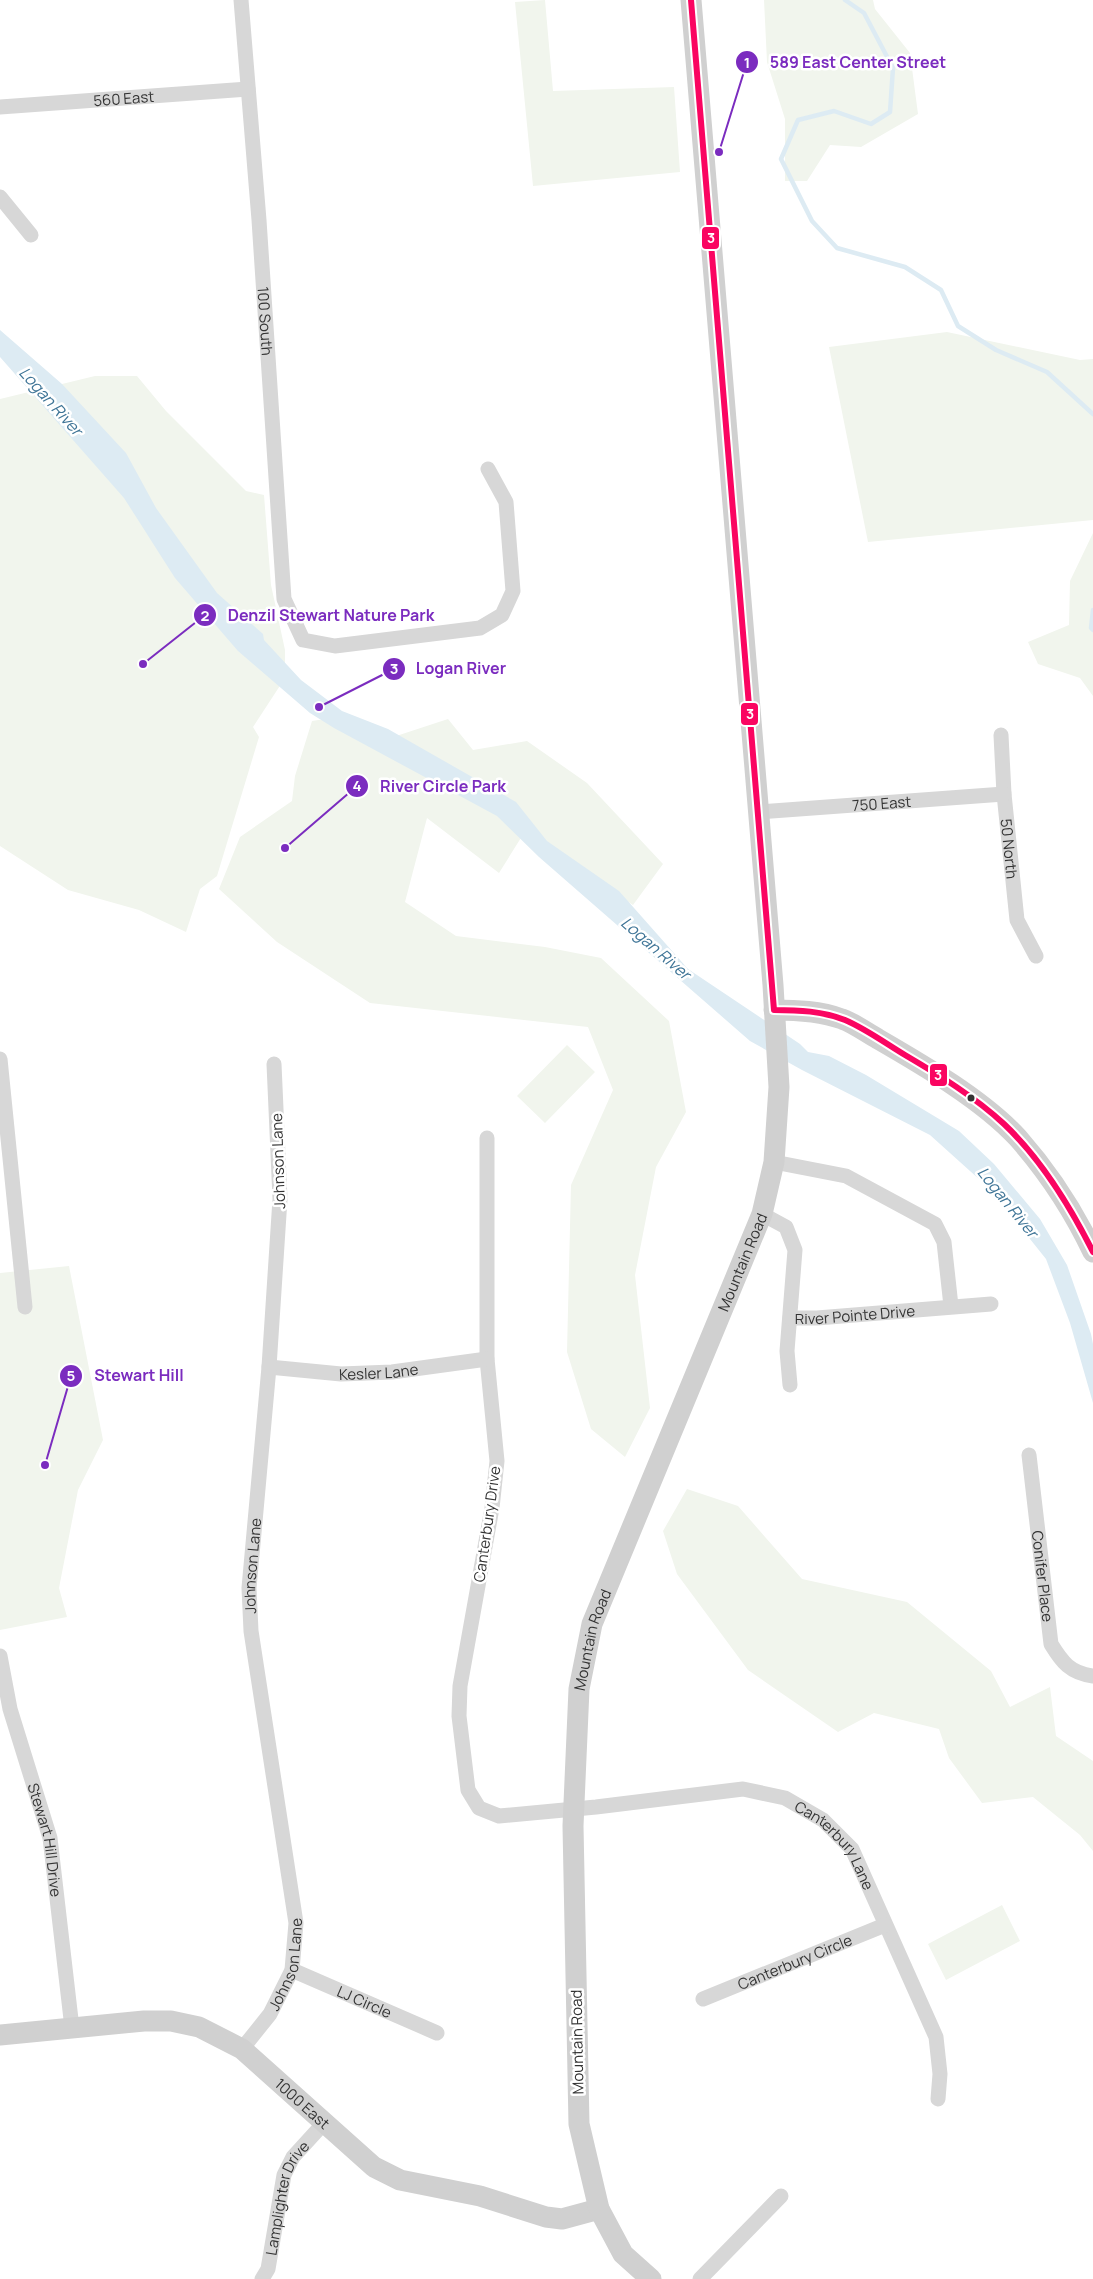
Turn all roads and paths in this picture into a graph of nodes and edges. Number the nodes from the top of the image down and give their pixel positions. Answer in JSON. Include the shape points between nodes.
{"nodes":[{"id":1,"x":241,"y":0,"type":"edge"},
{"id":2,"x":691,"y":0,"type":"edge"},
{"id":3,"x":248,"y":89,"type":"junction"},
{"id":4,"x":0,"y":107,"type":"edge"},
{"id":5,"x":0,"y":197,"type":"edge"},
{"id":6,"x":31,"y":235,"type":"dead end"},
{"id":7,"x":488,"y":469,"type":"dead end"},
{"id":8,"x":1001,"y":735,"type":"dead end"},
{"id":9,"x":1004,"y":794,"type":"junction"},
{"id":10,"x":758,"y":812,"type":"junction"},
{"id":11,"x":1036,"y":956,"type":"dead end"},
{"id":12,"x":774,"y":1010,"type":"junction"},
{"id":13,"x":0,"y":1059,"type":"edge"},
{"id":14,"x":274,"y":1064,"type":"dead end"},
{"id":15,"x":487,"y":1138,"type":"dead end"},
{"id":16,"x":774,"y":1162,"type":"junction"},
{"id":17,"x":5,"y":1171,"type":"edge"},
{"id":18,"x":762,"y":1214,"type":"junction"},
{"id":19,"x":1093,"y":1252,"type":"edge"},
{"id":20,"x":991,"y":1304,"type":"dead end"},
{"id":21,"x":950,"y":1306,"type":"junction"},
{"id":22,"x":25,"y":1308,"type":"dead end"},
{"id":23,"x":790,"y":1318,"type":"junction"},
{"id":24,"x":487,"y":1359,"type":"junction"},
{"id":25,"x":270,"y":1367,"type":"junction"},
{"id":26,"x":790,"y":1385,"type":"dead end"},
{"id":27,"x":1028,"y":1455,"type":"dead end"},
{"id":28,"x":0,"y":1656,"type":"edge"},
{"id":29,"x":1093,"y":1676,"type":"edge"},
{"id":30,"x":574,"y":1809,"type":"junction"},
{"id":31,"x":885,"y":1925,"type":"junction"},
{"id":32,"x":292,"y":1970,"type":"junction"},
{"id":33,"x":703,"y":1999,"type":"dead end"},
{"id":34,"x":72,"y":2028,"type":"junction"},
{"id":35,"x":437,"y":2033,"type":"dead end"},
{"id":36,"x":0,"y":2035,"type":"edge"},
{"id":37,"x":242,"y":2049,"type":"junction"},
{"id":38,"x":938,"y":2099,"type":"dead end"},
{"id":39,"x":324,"y":2123,"type":"junction"},
{"id":40,"x":781,"y":2196,"type":"dead end"},
{"id":41,"x":598,"y":2209,"type":"junction"},
{"id":42,"x":262,"y":2279,"type":"edge"},
{"id":43,"x":651,"y":2279,"type":"edge"},
{"id":44,"x":700,"y":2279,"type":"edge"}],
"edges":[{"from":1,"to":3,"type":"street","name":"100 South"},
{"from":2,"to":10,"type":"street","name":"Mountain Road"},
{"from":3,"to":4,"type":"street","name":"560 East"},
{"from":3,"to":7,"type":"street","name":"100 South","via":[[284,599],[303,640],[335,646],[480,628],[502,615],[513,591],[506,502]]},
{"from":5,"to":6,"type":"street"},
{"from":8,"to":9,"type":"street","name":"50 North"},
{"from":9,"to":10,"type":"street","name":"750 East"},
{"from":9,"to":11,"type":"street","name":"50 North","via":[[1017,920]]},
{"from":10,"to":12,"type":"street","name":"Mountain Road"},
{"from":12,"to":16,"type":"street","name":"Mountain Road","via":[[779,1087]]},
{"from":12,"to":19,"type":"street","via":[[806,1010],[843,1019],[904,1054],[980,1105],[1017,1138],[1043,1171],[1079,1222]]},
{"from":13,"to":17,"type":"street"},
{"from":14,"to":25,"type":"street","name":"Johnson Lane","via":[[280,1199]]},
{"from":15,"to":24,"type":"street","name":"Canterbury Drive"},
{"from":16,"to":18,"type":"street","name":"Mountain Road"},
{"from":16,"to":21,"type":"street","via":[[846,1176],[935,1224],[944,1242]]},
{"from":17,"to":22,"type":"street"},
{"from":18,"to":23,"type":"street","name":"River Pointe Drive","via":[[786,1227],[795,1250]]},
{"from":18,"to":30,"type":"street","name":"Mountain Road","via":[[592,1624],[579,1689]]},
{"from":20,"to":21,"type":"street","name":"River Pointe Drive"},
{"from":21,"to":23,"type":"street","name":"River Pointe Drive"},
{"from":23,"to":26,"type":"street","via":[[787,1351]]},
{"from":24,"to":25,"type":"street","name":"Kesler Lane","via":[[392,1372],[350,1373]]},
{"from":24,"to":30,"type":"street","name":"Canterbury Drive","via":[[497,1460],[492,1508],[460,1686],[459,1716],[468,1790],[479,1808],[499,1816]]},
{"from":25,"to":32,"type":"street","name":"Johnson Lane","via":[[249,1588],[251,1631],[296,1923]]},
{"from":27,"to":29,"type":"street","name":"Conifer Place","via":[[1051,1644],[1064,1665]]},
{"from":28,"to":34,"type":"street","name":"Stewart Hill Drive","via":[[10,1709],[50,1838]]},
{"from":30,"to":31,"type":"street","name":"Canterbury Lane","via":[[743,1789],[786,1798],[823,1820],[852,1849]]},
{"from":30,"to":41,"type":"street","name":"Mountain Road","via":[[578,2124]]},
{"from":31,"to":33,"type":"street","name":"Canterbury Circle"},
{"from":31,"to":38,"type":"street","name":"Canterbury Lane","via":[[936,2037],[940,2074]]},
{"from":32,"to":35,"type":"street","name":"LJ Circle"},
{"from":32,"to":37,"type":"street","name":"Johnson Lane","via":[[270,2014]]},
{"from":34,"to":36,"type":"street","name":"1000 East"},
{"from":34,"to":37,"type":"street","name":"1000 East","via":[[171,2021],[199,2027]]},
{"from":37,"to":39,"type":"street","name":"1000 East"},
{"from":39,"to":41,"type":"street","name":"1000 East","via":[[374,2167],[400,2180],[480,2196],[546,2217],[562,2219]]},
{"from":39,"to":42,"type":"street","name":"Lamplighter Drive","via":[[293,2158],[284,2175],[268,2269]]},
{"from":40,"to":44,"type":"street"},
{"from":41,"to":43,"type":"street","name":"Mountain Road","via":[[623,2254]]}]}
